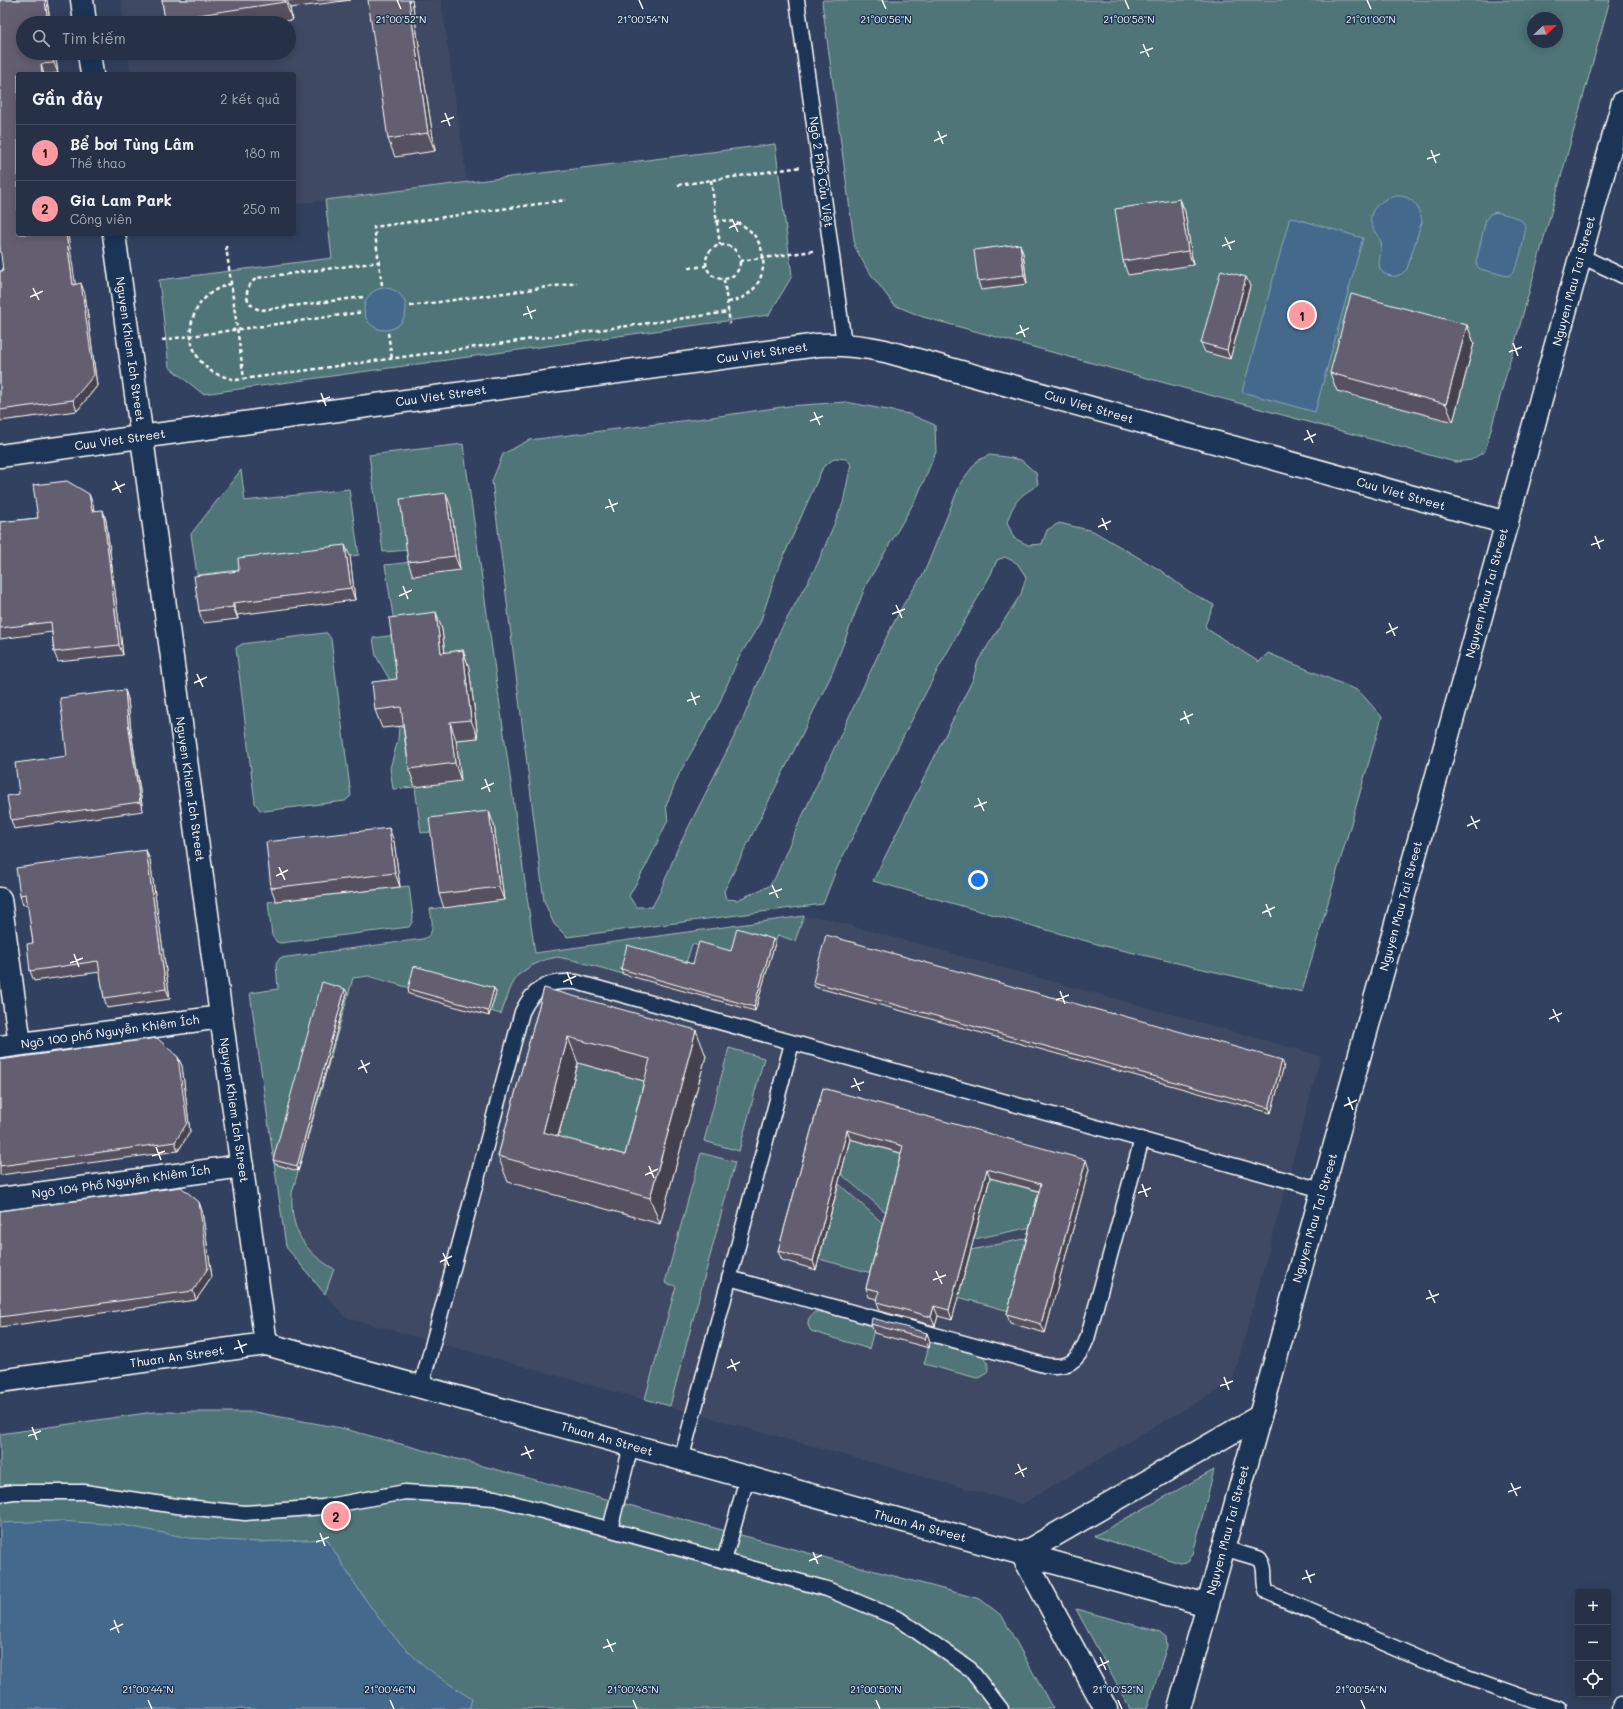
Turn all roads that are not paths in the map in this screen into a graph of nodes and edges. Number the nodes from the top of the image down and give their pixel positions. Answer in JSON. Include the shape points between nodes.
{"nodes":[{"id":1,"x":82,"y":0,"type":"edge"},
{"id":2,"x":797,"y":0,"type":"edge"},
{"id":3,"x":84,"y":16,"type":"edge"},
{"id":4,"x":90,"y":60,"type":"edge"},
{"id":5,"x":92,"y":72,"type":"edge"},
{"id":6,"x":1623,"y":102,"type":"edge"},
{"id":7,"x":114,"y":236,"type":"edge"},
{"id":8,"x":1581,"y":256,"type":"junction"},
{"id":9,"x":1623,"y":276,"type":"edge"},
{"id":10,"x":844,"y":344,"type":"junction"},
{"id":11,"x":142,"y":437,"type":"junction"},
{"id":12,"x":0,"y":456,"type":"edge"},
{"id":13,"x":1507,"y":523,"type":"junction"},
{"id":14,"x":0,"y":899,"type":"edge"},
{"id":15,"x":221,"y":1016,"type":"junction"},
{"id":16,"x":792,"y":1043,"type":"junction"},
{"id":17,"x":10,"y":1045,"type":"edge"},
{"id":18,"x":1142,"y":1139,"type":"junction"},
{"id":19,"x":242,"y":1166,"type":"junction"},
{"id":20,"x":1322,"y":1190,"type":"junction"},
{"id":21,"x":0,"y":1199,"type":"edge"},
{"id":22,"x":729,"y":1278,"type":"junction"},
{"id":23,"x":266,"y":1344,"type":"junction"},
{"id":24,"x":0,"y":1381,"type":"edge"},
{"id":25,"x":421,"y":1387,"type":"junction"},
{"id":26,"x":1260,"y":1416,"type":"junction"},
{"id":27,"x":631,"y":1446,"type":"junction"},
{"id":28,"x":681,"y":1460,"type":"junction"},
{"id":29,"x":747,"y":1478,"type":"junction"},
{"id":30,"x":0,"y":1494,"type":"edge"},
{"id":31,"x":610,"y":1529,"type":"junction"},
{"id":32,"x":1223,"y":1548,"type":"junction"},
{"id":33,"x":1022,"y":1554,"type":"junction"},
{"id":34,"x":724,"y":1561,"type":"junction"},
{"id":35,"x":1207,"y":1606,"type":"junction"},
{"id":36,"x":1623,"y":1703,"type":"edge"},
{"id":37,"x":1001,"y":1709,"type":"edge"},
{"id":38,"x":1106,"y":1709,"type":"edge"},
{"id":39,"x":1179,"y":1709,"type":"edge"},
{"id":40,"x":1557,"y":1709,"type":"edge"},
{"id":41,"x":1620,"y":1709,"type":"edge"}],
"edges":[{"from":1,"to":3,"type":"street"},
{"from":2,"to":10,"type":"lane","name":"Ngõ 2 Phố Cửu Việt"},
{"from":4,"to":5,"type":"street"},
{"from":6,"to":8,"type":"street","name":"Nguyen Mau Tai Street"},
{"from":7,"to":11,"type":"street","name":"Nguyen Khiem Ich Street"},
{"from":8,"to":9,"type":"lane"},
{"from":8,"to":13,"type":"street","name":"Nguyen Mau Tai Street"},
{"from":10,"to":11,"type":"street","name":"Cuu Viet Street","via":[[818,345]]},
{"from":10,"to":13,"type":"street","name":"Cuu Viet Street","via":[[885,350]]},
{"from":11,"to":12,"type":"street","name":"Cuu Viet Street"},
{"from":11,"to":15,"type":"street","name":"Nguyen Khiem Ich Street"},
{"from":13,"to":20,"type":"street","name":"Nguyen Mau Tai Street"},
{"from":14,"to":17,"type":"street"},
{"from":15,"to":17,"type":"street","name":"Ngõ 100 phố Nguyễn Khiêm Ích"},
{"from":15,"to":19,"type":"street","name":"Nguyen Khiem Ich Street"},
{"from":16,"to":18,"type":"lane"},
{"from":16,"to":22,"type":"lane"},
{"from":16,"to":25,"type":"lane","via":[[576,982],[550,983],[538,990],[528,1000],[522,1012]]},
{"from":18,"to":20,"type":"lane"},
{"from":18,"to":22,"type":"lane","via":[[1087,1339],[1075,1360],[1066,1365],[1044,1365]]},
{"from":19,"to":21,"type":"street","name":"Ngõ 104 Phố Nguyễn Khiêm Ích"},
{"from":19,"to":23,"type":"street","name":"Nguyen Khiem Ich Street"},
{"from":20,"to":26,"type":"street","name":"Nguyen Mau Tai Street"},
{"from":22,"to":28,"type":"lane"},
{"from":23,"to":24,"type":"street","name":"Thuan An Street"},
{"from":23,"to":25,"type":"street","name":"Thuan An Street"},
{"from":25,"to":27,"type":"street","name":"Thuan An Street"},
{"from":26,"to":32,"type":"street","name":"Nguyen Mau Tai Street"},
{"from":26,"to":33,"type":"street"},
{"from":27,"to":28,"type":"street","name":"Thuan An Street"},
{"from":27,"to":31,"type":"lane"},
{"from":28,"to":29,"type":"street","name":"Thuan An Street"},
{"from":29,"to":33,"type":"street","name":"Thuan An Street"},
{"from":29,"to":34,"type":"lane"},
{"from":30,"to":31,"type":"lane","via":[[84,1492],[245,1513],[323,1507],[405,1492],[495,1498]]},
{"from":31,"to":34,"type":"lane"},
{"from":32,"to":35,"type":"street","name":"Nguyen Mau Tai Street"},
{"from":32,"to":40,"type":"lane","via":[[1260,1559],[1265,1570],[1264,1582],[1267,1592],[1442,1668]]},
{"from":33,"to":35,"type":"street","name":"Thuan An Street"},
{"from":33,"to":38,"type":"street"},
{"from":34,"to":37,"type":"lane","via":[[827,1589],[899,1618],[970,1669]]},
{"from":35,"to":39,"type":"street","name":"Nguyen Mau Tai Street"},
{"from":36,"to":41,"type":"lane"}]}
